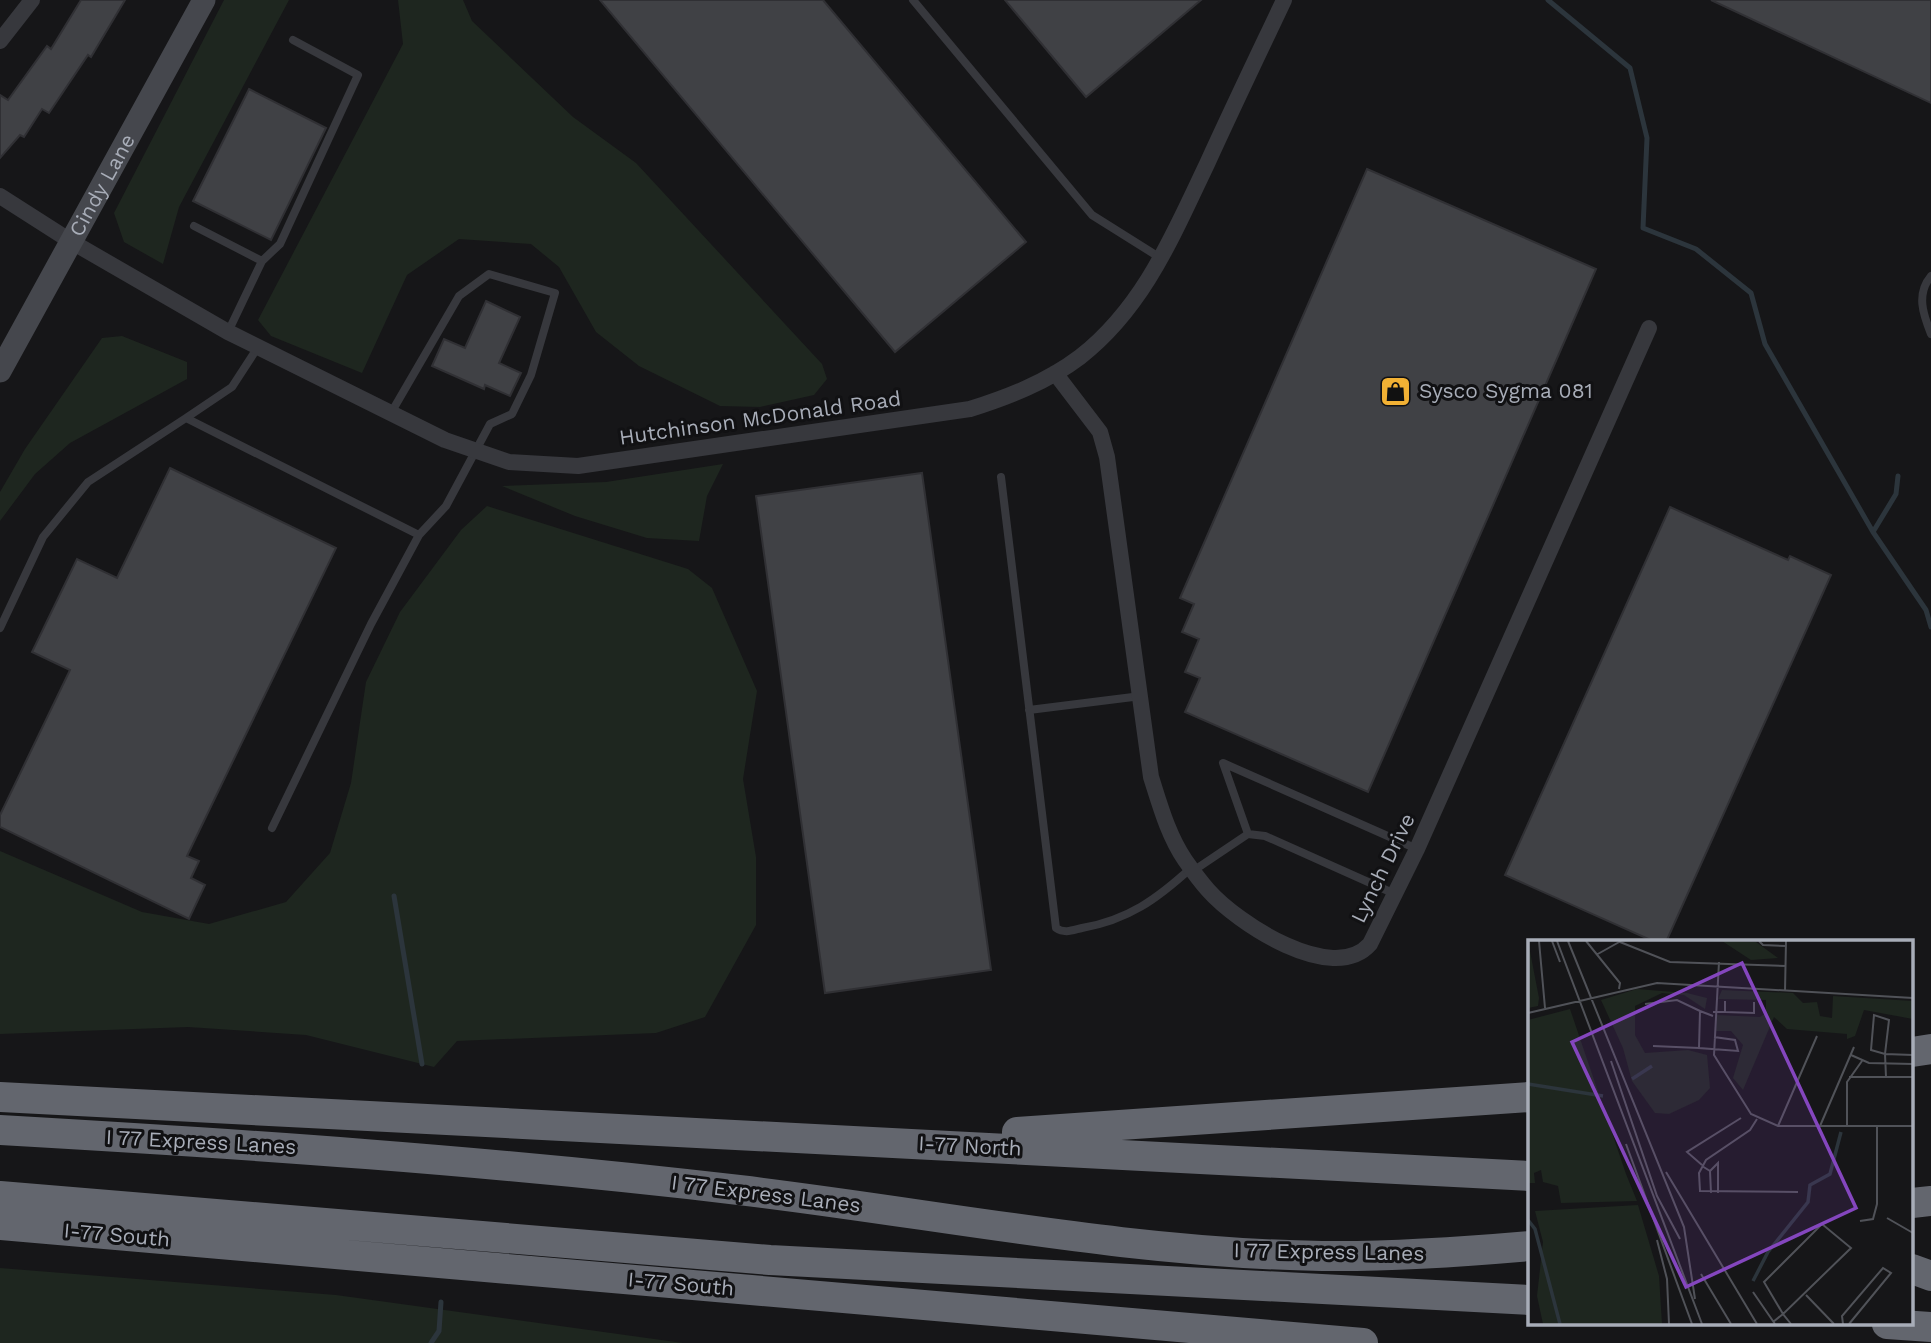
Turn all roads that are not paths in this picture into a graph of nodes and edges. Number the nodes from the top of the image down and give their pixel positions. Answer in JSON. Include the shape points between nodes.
{"nodes":[{"id":1,"x":32,"y":0,"type":"edge"},
{"id":2,"x":204,"y":0,"type":"edge"},
{"id":3,"x":913,"y":0,"type":"edge"},
{"id":4,"x":1284,"y":0,"type":"edge"},
{"id":5,"x":293,"y":40,"type":"dead end"},
{"id":6,"x":0,"y":41,"type":"edge"},
{"id":7,"x":0,"y":196,"type":"edge"},
{"id":8,"x":194,"y":226,"type":"dead end"},
{"id":9,"x":72,"y":242,"type":"junction"},
{"id":10,"x":1161,"y":259,"type":"junction"},
{"id":11,"x":262,"y":261,"type":"junction"},
{"id":12,"x":1931,"y":276,"type":"edge"},
{"id":13,"x":1649,"y":328,"type":"dead end"},
{"id":14,"x":1929,"y":330,"type":"edge"},
{"id":15,"x":228,"y":332,"type":"junction"},
{"id":16,"x":258,"y":346,"type":"junction"},
{"id":17,"x":0,"y":371,"type":"edge"},
{"id":18,"x":1055,"y":373,"type":"junction"},
{"id":19,"x":391,"y":413,"type":"junction"},
{"id":20,"x":186,"y":418,"type":"junction"},
{"id":21,"x":476,"y":453,"type":"junction"},
{"id":22,"x":1001,"y":477,"type":"dead end"},
{"id":23,"x":419,"y":535,"type":"junction"},
{"id":24,"x":0,"y":628,"type":"edge"},
{"id":25,"x":1141,"y":696,"type":"junction"},
{"id":26,"x":1029,"y":710,"type":"junction"},
{"id":27,"x":272,"y":828,"type":"dead end"},
{"id":28,"x":1248,"y":834,"type":"junction"},
{"id":29,"x":1417,"y":849,"type":"junction"},
{"id":30,"x":1192,"y":870,"type":"junction"},
{"id":31,"x":1395,"y":894,"type":"junction"},
{"id":32,"x":1931,"y":1049,"type":"edge"},
{"id":33,"x":1913,"y":1052,"type":"edge"},
{"id":34,"x":0,"y":1097,"type":"edge"},
{"id":35,"x":1528,"y":1097,"type":"edge"},
{"id":36,"x":0,"y":1130,"type":"edge"},
{"id":37,"x":870,"y":1141,"type":"junction"},
{"id":38,"x":1528,"y":1176,"type":"edge"},
{"id":39,"x":0,"y":1196,"type":"edge"},
{"id":40,"x":1931,"y":1201,"type":"edge"},
{"id":41,"x":1913,"y":1203,"type":"edge"},
{"id":42,"x":0,"y":1225,"type":"edge"},
{"id":43,"x":1528,"y":1246,"type":"edge"},
{"id":44,"x":1913,"y":1269,"type":"edge"},
{"id":45,"x":1931,"y":1276,"type":"edge"},
{"id":46,"x":1528,"y":1300,"type":"edge"},
{"id":47,"x":1115,"y":1321,"type":"junction"},
{"id":48,"x":1913,"y":1326,"type":"edge"},
{"id":49,"x":1931,"y":1327,"type":"edge"},
{"id":50,"x":1251,"y":1343,"type":"edge"},
{"id":51,"x":1363,"y":1343,"type":"edge"}],
"edges":[{"from":1,"to":6,"type":"street"},
{"from":2,"to":9,"type":"main road","name":"Cindy Lane"},
{"from":3,"to":10,"type":"lane","via":[[1092,215]]},
{"from":4,"to":10,"type":"street","name":"Hutchinson McDonald Road"},
{"from":5,"to":11,"type":"lane","via":[[358,75],[280,244]]},
{"from":7,"to":9,"type":"street","name":"Hutchinson McDonald Road"},
{"from":8,"to":11,"type":"lane"},
{"from":9,"to":15,"type":"street","name":"Hutchinson McDonald Road"},
{"from":9,"to":17,"type":"main road","name":"Cindy Lane"},
{"from":10,"to":18,"type":"street","name":"Hutchinson McDonald Road","via":[[1122,317],[1080,357]]},
{"from":11,"to":15,"type":"lane"},
{"from":12,"to":14,"type":"lane","via":[[1921,296]]},
{"from":13,"to":29,"type":"street","name":"Lynch Drive"},
{"from":15,"to":16,"type":"street","name":"Hutchinson McDonald Road"},
{"from":16,"to":19,"type":"street","name":"Hutchinson McDonald Road"},
{"from":16,"to":20,"type":"lane","via":[[232,387]]},
{"from":18,"to":21,"type":"street","name":"Hutchinson McDonald Road","via":[[970,409],[578,466],[509,461]]},
{"from":18,"to":25,"type":"street","name":"Lynch Drive","via":[[1100,432],[1107,457]]},
{"from":19,"to":21,"type":"street","name":"Hutchinson McDonald Road"},
{"from":19,"to":21,"type":"lane","via":[[459,296],[478,282],[489,274],[555,293],[531,375],[517,404],[512,414],[490,424]]},
{"from":20,"to":23,"type":"lane"},
{"from":20,"to":24,"type":"lane","via":[[88,482],[43,537]]},
{"from":21,"to":23,"type":"lane","via":[[446,506]]},
{"from":22,"to":26,"type":"lane"},
{"from":23,"to":27,"type":"lane"},
{"from":25,"to":26,"type":"lane"},
{"from":25,"to":30,"type":"street","name":"Lynch Drive","via":[[1151,777],[1167,826]]},
{"from":26,"to":30,"type":"lane","via":[[1056,928],[1067,931],[1112,923],[1162,895]]},
{"from":28,"to":29,"type":"lane","via":[[1223,763]]},
{"from":28,"to":30,"type":"lane"},
{"from":28,"to":31,"type":"lane","via":[[1265,836]]},
{"from":29,"to":31,"type":"street","name":"Lynch Drive"},
{"from":30,"to":31,"type":"street","name":"Lynch Drive","via":[[1208,891],[1266,936],[1313,955],[1360,955]]},
{"from":32,"to":33,"type":"highway"},
{"from":34,"to":37,"type":"highway","name":"I-77 North"},
{"from":35,"to":37,"type":"highway"},
{"from":36,"to":43,"type":"highway","name":"I 77 Express Lanes","via":[[290,1146],[552,1169],[1198,1249],[1322,1256]]},
{"from":37,"to":38,"type":"highway","name":"I-77 North"},
{"from":39,"to":46,"type":"highway","name":"I 77 Express Lanes","via":[[654,1252]]},
{"from":40,"to":41,"type":"highway"},
{"from":42,"to":47,"type":"highway","name":"I-77 South"},
{"from":44,"to":45,"type":"highway"},
{"from":47,"to":50,"type":"highway"},
{"from":47,"to":51,"type":"highway","name":"I-77 South"},
{"from":48,"to":49,"type":"highway"}]}
